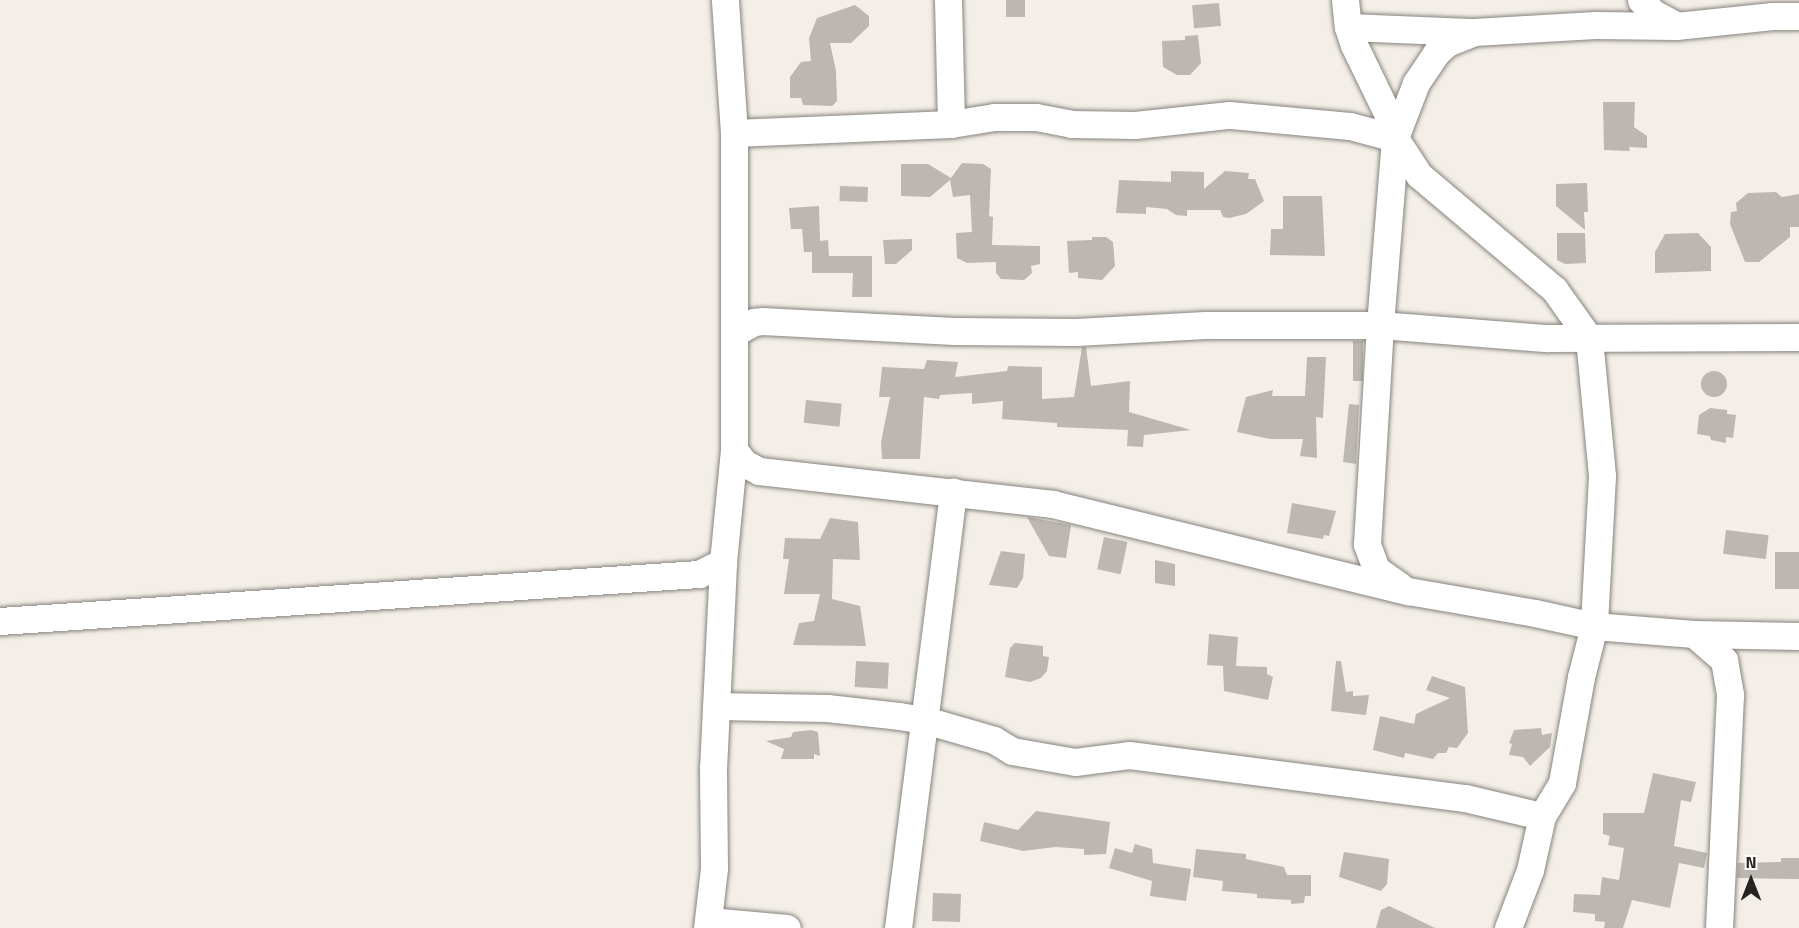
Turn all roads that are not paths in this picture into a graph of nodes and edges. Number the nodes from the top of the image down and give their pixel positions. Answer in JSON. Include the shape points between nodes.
{"nodes":[{"id":1,"x":725,"y":0,"type":"edge"},
{"id":2,"x":948,"y":0,"type":"edge"},
{"id":3,"x":1345,"y":0,"type":"edge"},
{"id":4,"x":1622,"y":0,"type":"edge"},
{"id":5,"x":1641,"y":0,"type":"edge"},
{"id":6,"x":1799,"y":16,"type":"edge"},
{"id":7,"x":1595,"y":25,"type":"junction"},
{"id":8,"x":1676,"y":26,"type":"junction"},
{"id":9,"x":1348,"y":27,"type":"junction"},
{"id":10,"x":1474,"y":32,"type":"junction"},
{"id":11,"x":951,"y":124,"type":"junction"},
{"id":12,"x":734,"y":133,"type":"junction"},
{"id":13,"x":1395,"y":138,"type":"junction"},
{"id":14,"x":1380,"y":325,"type":"junction"},
{"id":15,"x":734,"y":333,"type":"junction"},
{"id":16,"x":1799,"y":337,"type":"edge"},
{"id":17,"x":1589,"y":338,"type":"junction"},
{"id":18,"x":734,"y":450,"type":"junction"},
{"id":19,"x":953,"y":491,"type":"junction"},
{"id":20,"x":723,"y":562,"type":"junction"},
{"id":21,"x":1408,"y":591,"type":"junction"},
{"id":22,"x":0,"y":621,"type":"edge"},
{"id":23,"x":1594,"y":626,"type":"junction"},
{"id":24,"x":1694,"y":634,"type":"junction"},
{"id":25,"x":1799,"y":636,"type":"edge"},
{"id":26,"x":716,"y":706,"type":"junction"},
{"id":27,"x":925,"y":720,"type":"junction"},
{"id":28,"x":1542,"y":816,"type":"junction"},
{"id":29,"x":708,"y":925,"type":"edge"},
{"id":30,"x":787,"y":928,"type":"edge"},
{"id":31,"x":898,"y":928,"type":"edge"},
{"id":32,"x":1508,"y":928,"type":"edge"},
{"id":33,"x":1719,"y":928,"type":"edge"}],
"edges":[{"from":1,"to":12,"type":"street"},
{"from":2,"to":11,"type":"street"},
{"from":3,"to":9,"type":"street"},
{"from":4,"to":7,"type":"street"},
{"from":5,"to":8,"type":"street","via":[[1653,14]]},
{"from":6,"to":8,"type":"street"},
{"from":7,"to":8,"type":"street"},
{"from":7,"to":10,"type":"street"},
{"from":9,"to":10,"type":"street"},
{"from":9,"to":13,"type":"street"},
{"from":10,"to":13,"type":"street","via":[[1447,43],[1436,53],[1416,83]]},
{"from":11,"to":12,"type":"street"},
{"from":11,"to":13,"type":"street","via":[[993,117],[1036,117],[1071,124],[1135,125],[1248,115],[1350,126]]},
{"from":12,"to":15,"type":"street"},
{"from":13,"to":14,"type":"street"},
{"from":13,"to":17,"type":"street","via":[[1419,175],[1554,289]]},
{"from":14,"to":15,"type":"street","via":[[965,332],[762,321]]},
{"from":14,"to":17,"type":"street"},
{"from":14,"to":21,"type":"street","via":[[1367,544],[1376,569]]},
{"from":15,"to":18,"type":"street"},
{"from":16,"to":17,"type":"street"},
{"from":17,"to":23,"type":"street","via":[[1602,476]]},
{"from":18,"to":19,"type":"street","via":[[744,463],[759,471]]},
{"from":18,"to":20,"type":"street"},
{"from":19,"to":21,"type":"street","via":[[1088,511],[1127,524]]},
{"from":19,"to":27,"type":"street"},
{"from":20,"to":22,"type":"street","via":[[699,574],[687,575]]},
{"from":20,"to":26,"type":"street"},
{"from":21,"to":23,"type":"street"},
{"from":23,"to":24,"type":"street"},
{"from":23,"to":28,"type":"street","via":[[1562,783]]},
{"from":24,"to":25,"type":"street"},
{"from":24,"to":33,"type":"street","via":[[1724,660],[1730,695]]},
{"from":26,"to":27,"type":"street","via":[[827,708]]},
{"from":26,"to":29,"type":"street","via":[[714,868]]},
{"from":27,"to":28,"type":"street","via":[[994,740],[1012,751],[1075,762],[1129,755],[1465,798]]},
{"from":27,"to":31,"type":"street"},
{"from":28,"to":32,"type":"street","via":[[1530,870]]},
{"from":29,"to":30,"type":"street"}]}
